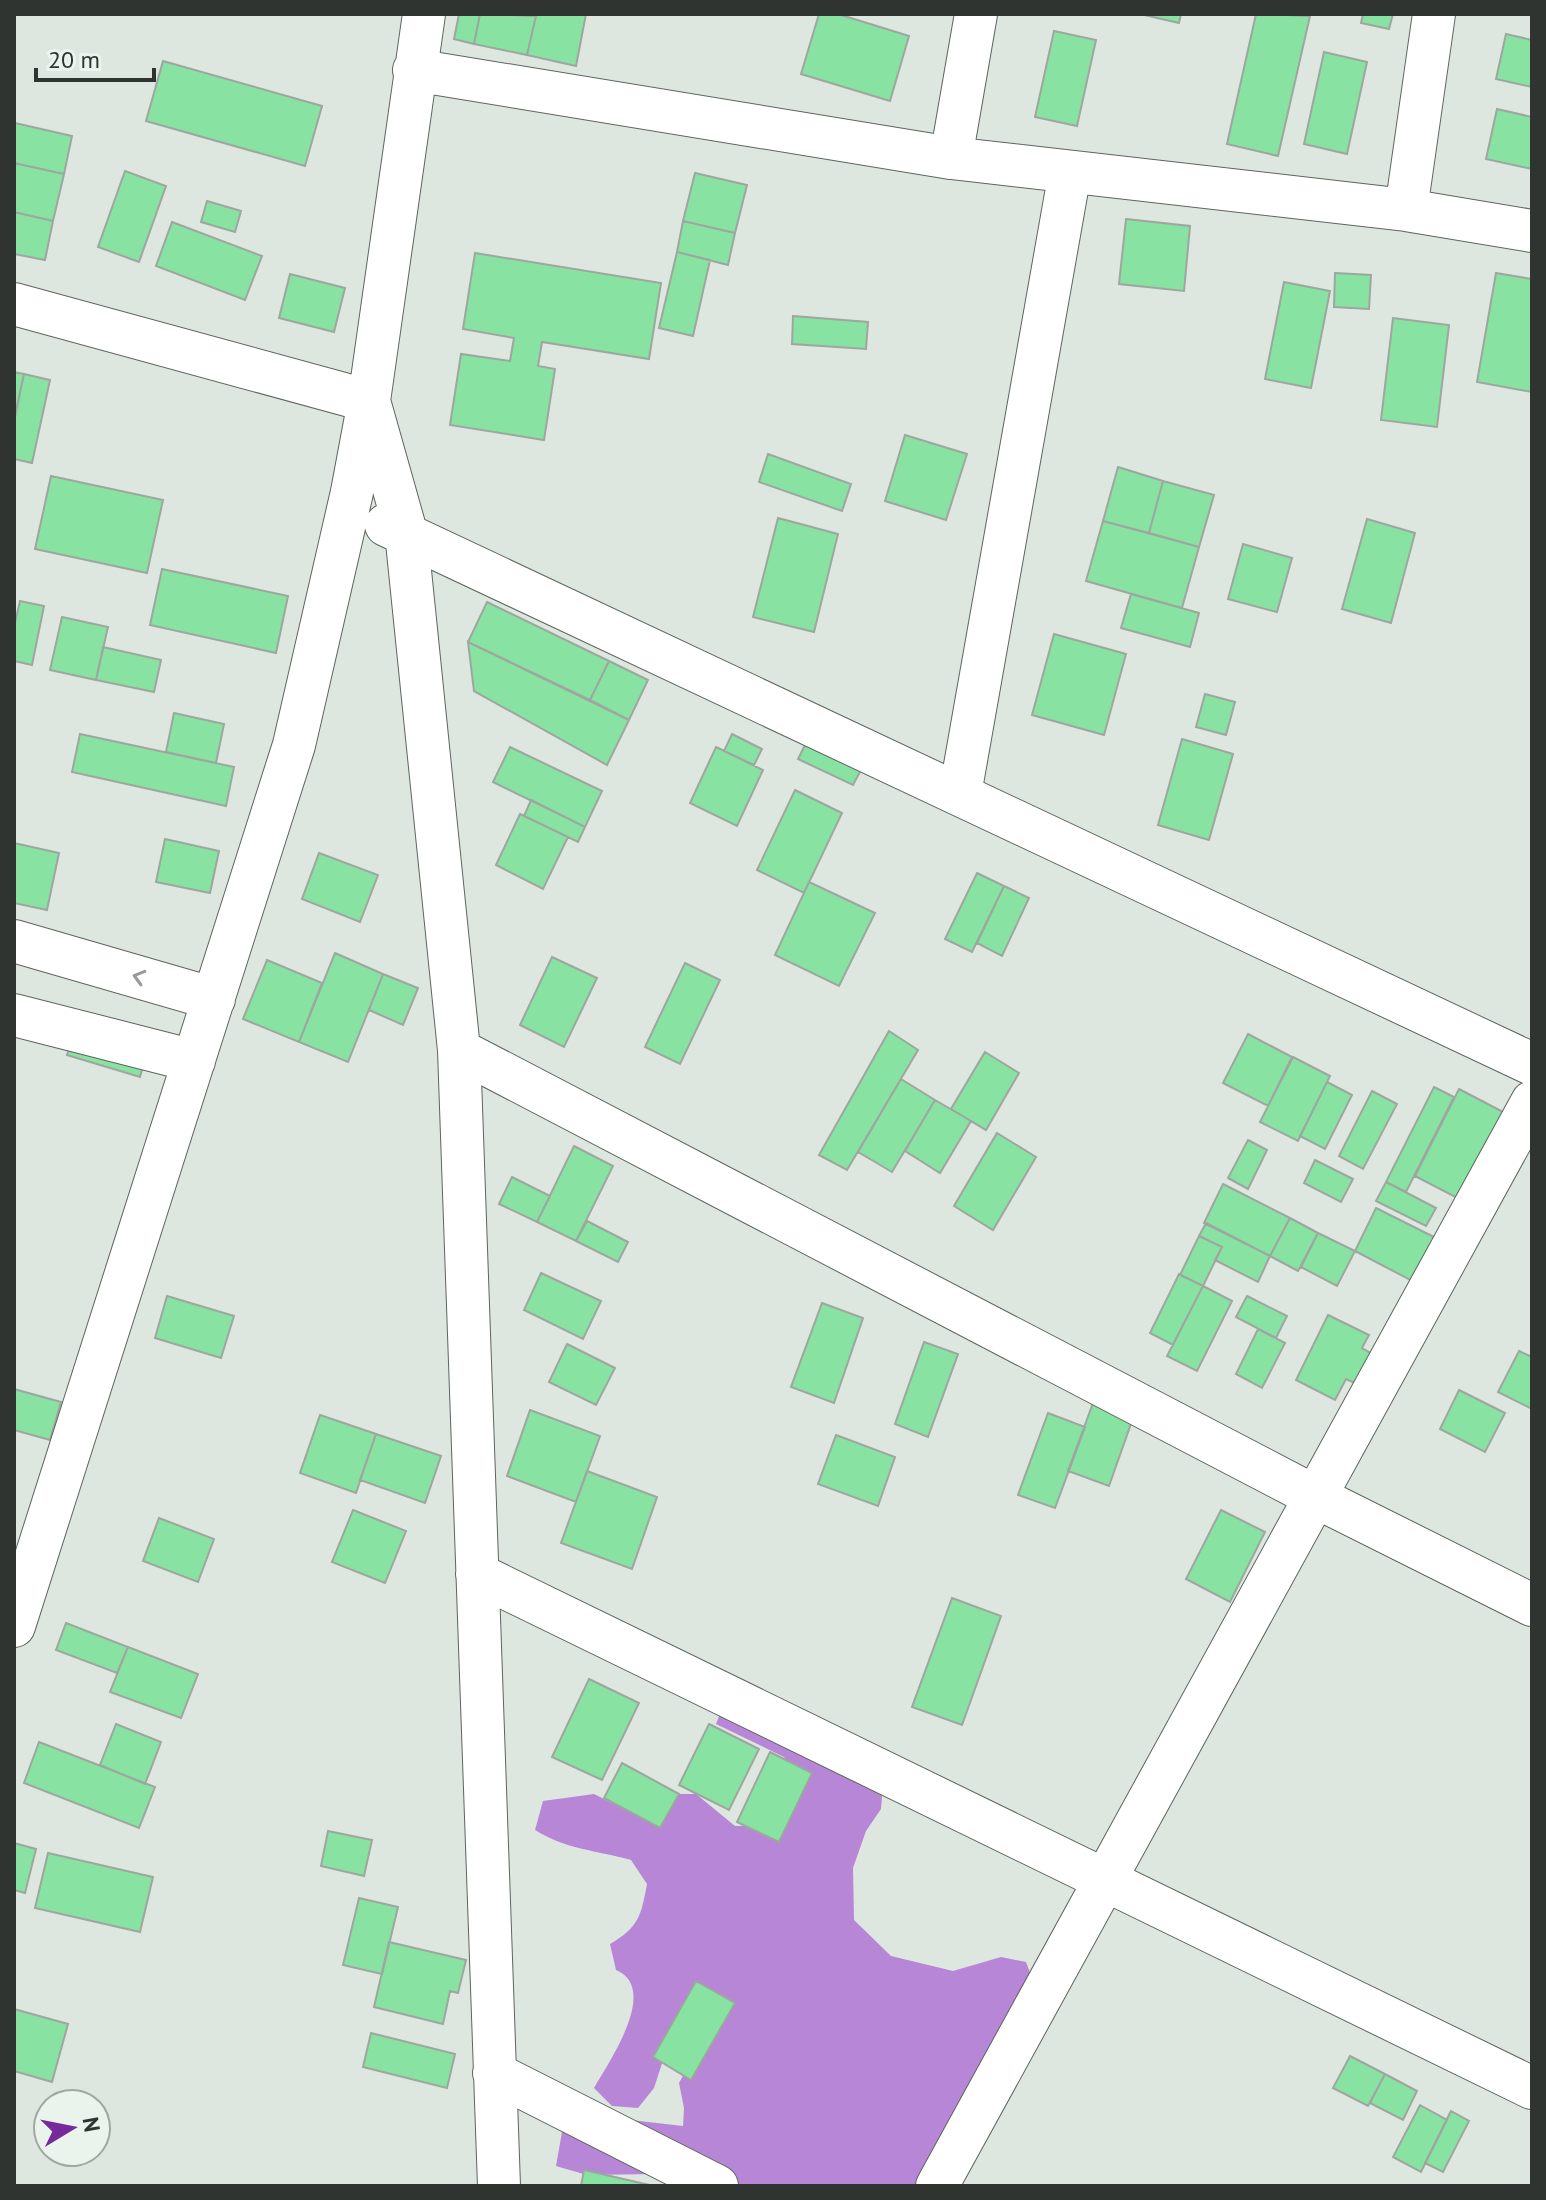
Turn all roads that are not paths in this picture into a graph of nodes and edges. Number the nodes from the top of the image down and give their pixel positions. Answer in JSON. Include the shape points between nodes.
{"nodes":[{"id":1,"x":424,"y":14,"type":"edge"},
{"id":2,"x":976,"y":14,"type":"edge"},
{"id":3,"x":1434,"y":14,"type":"edge"},
{"id":4,"x":414,"y":70,"type":"junction"},
{"id":5,"x":951,"y":158,"type":"junction"},
{"id":6,"x":1070,"y":172,"type":"junction"},
{"id":7,"x":1406,"y":210,"type":"junction"},
{"id":8,"x":1532,"y":231,"type":"edge"},
{"id":9,"x":14,"y":304,"type":"edge"},
{"id":10,"x":369,"y":401,"type":"junction"},
{"id":11,"x":347,"y":511,"type":"junction"},
{"id":12,"x":406,"y":532,"type":"junction"},
{"id":13,"x":960,"y":794,"type":"junction"},
{"id":14,"x":14,"y":941,"type":"edge"},
{"id":15,"x":214,"y":999,"type":"junction"},
{"id":16,"x":14,"y":1015,"type":"edge"},
{"id":17,"x":459,"y":1050,"type":"junction"},
{"id":18,"x":194,"y":1061,"type":"junction"},
{"id":19,"x":1532,"y":1064,"type":"edge"},
{"id":20,"x":1532,"y":1102,"type":"edge"},
{"id":21,"x":1316,"y":1497,"type":"junction"},
{"id":22,"x":477,"y":1574,"type":"junction"},
{"id":23,"x":1532,"y":1605,"type":"edge"},
{"id":24,"x":14,"y":1626,"type":"edge"},
{"id":25,"x":1106,"y":1878,"type":"junction"},
{"id":26,"x":494,"y":2073,"type":"junction"},
{"id":27,"x":1532,"y":2088,"type":"edge"},
{"id":28,"x":499,"y":2186,"type":"edge"},
{"id":29,"x":717,"y":2186,"type":"edge"},
{"id":30,"x":937,"y":2186,"type":"edge"}],
"edges":[{"from":1,"to":4,"type":"street"},
{"from":2,"to":5,"type":"street"},
{"from":3,"to":7,"type":"street"},
{"from":4,"to":5,"type":"street"},
{"from":4,"to":10,"type":"street"},
{"from":5,"to":6,"type":"street"},
{"from":6,"to":7,"type":"street"},
{"from":6,"to":13,"type":"street"},
{"from":7,"to":8,"type":"street"},
{"from":9,"to":10,"type":"street"},
{"from":10,"to":11,"type":"street"},
{"from":10,"to":12,"type":"street"},
{"from":11,"to":12,"type":"street"},
{"from":11,"to":15,"type":"street","via":[[294,745]]},
{"from":12,"to":13,"type":"street"},
{"from":12,"to":17,"type":"street"},
{"from":13,"to":19,"type":"street"},
{"from":15,"to":14,"type":"street","one_way":true},
{"from":15,"to":18,"type":"street"},
{"from":16,"to":18,"type":"street"},
{"from":17,"to":21,"type":"street"},
{"from":17,"to":22,"type":"street"},
{"from":18,"to":24,"type":"street"},
{"from":20,"to":21,"type":"street"},
{"from":21,"to":23,"type":"street"},
{"from":21,"to":25,"type":"street"},
{"from":22,"to":25,"type":"street"},
{"from":22,"to":26,"type":"street"},
{"from":25,"to":27,"type":"street"},
{"from":25,"to":30,"type":"street"},
{"from":26,"to":28,"type":"street"},
{"from":26,"to":29,"type":"street"}]}
